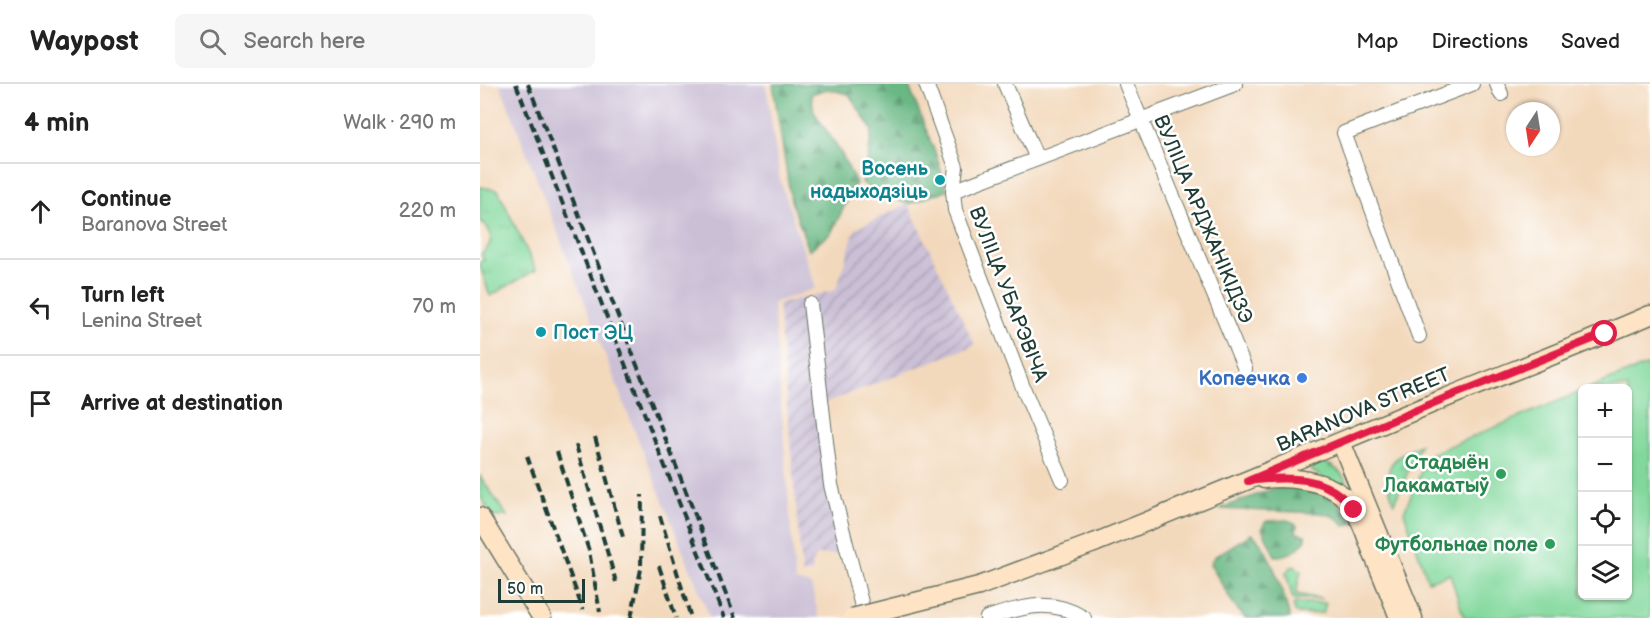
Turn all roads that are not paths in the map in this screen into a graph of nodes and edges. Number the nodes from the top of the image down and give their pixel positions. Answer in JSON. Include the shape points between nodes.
{"nodes":[{"id":1,"x":926,"y":84,"type":"edge"},
{"id":2,"x":1005,"y":84,"type":"edge"},
{"id":3,"x":1126,"y":84,"type":"edge"},
{"id":4,"x":1234,"y":84,"type":"edge"},
{"id":5,"x":1472,"y":84,"type":"edge"},
{"id":6,"x":1140,"y":119,"type":"junction"},
{"id":7,"x":1037,"y":159,"type":"junction"},
{"id":8,"x":953,"y":191,"type":"junction"},
{"id":9,"x":810,"y":304,"type":"dead end"},
{"id":10,"x":1650,"y":315,"type":"edge"},
{"id":11,"x":1419,"y":336,"type":"dead end"},
{"id":12,"x":1245,"y":369,"type":"dead end"},
{"id":13,"x":1341,"y":442,"type":"junction"},
{"id":14,"x":1062,"y":480,"type":"dead end"},
{"id":15,"x":1248,"y":481,"type":"junction"},
{"id":16,"x":480,"y":517,"type":"edge"},
{"id":17,"x":542,"y":618,"type":"edge"},
{"id":18,"x":852,"y":618,"type":"edge"},
{"id":19,"x":865,"y":618,"type":"edge"},
{"id":20,"x":987,"y":618,"type":"edge"},
{"id":21,"x":1084,"y":618,"type":"edge"},
{"id":22,"x":1399,"y":618,"type":"edge"},
{"id":23,"x":1413,"y":618,"type":"edge"}],
"edges":[{"from":1,"to":8,"type":"street","name":"ВУЛІЦА УБАРЭВІЧА","via":[[956,167]]},
{"from":2,"to":7,"type":"street"},
{"from":3,"to":6,"type":"street","name":"ВУЛІЦА АРДЖАНІКІДЗЭ"},
{"from":4,"to":6,"type":"street"},
{"from":5,"to":11,"type":"street","via":[[1344,134]]},
{"from":6,"to":7,"type":"street"},
{"from":6,"to":12,"type":"street","name":"ВУЛІЦА АРДЖАНІКІДЗЭ"},
{"from":7,"to":8,"type":"street"},
{"from":8,"to":14,"type":"street","name":"ВУЛІЦА УБАРЭВІЧА","via":[[955,210]]},
{"from":9,"to":19,"type":"street","via":[[831,485]]},
{"from":10,"to":13,"type":"main road","name":"BARANOVA STREET"},
{"from":13,"to":15,"type":"main road","name":"BARANOVA STREET"},
{"from":13,"to":23,"type":"main road"},
{"from":15,"to":18,"type":"main road","name":"BARANOVA STREET","bridge":true,"via":[[979,586]]},
{"from":15,"to":22,"type":"main road","via":[[1298,478],[1346,498],[1362,526]]},
{"from":16,"to":17,"type":"main road"},
{"from":20,"to":21,"type":"street","via":[[1015,609],[1051,605]]}]}
